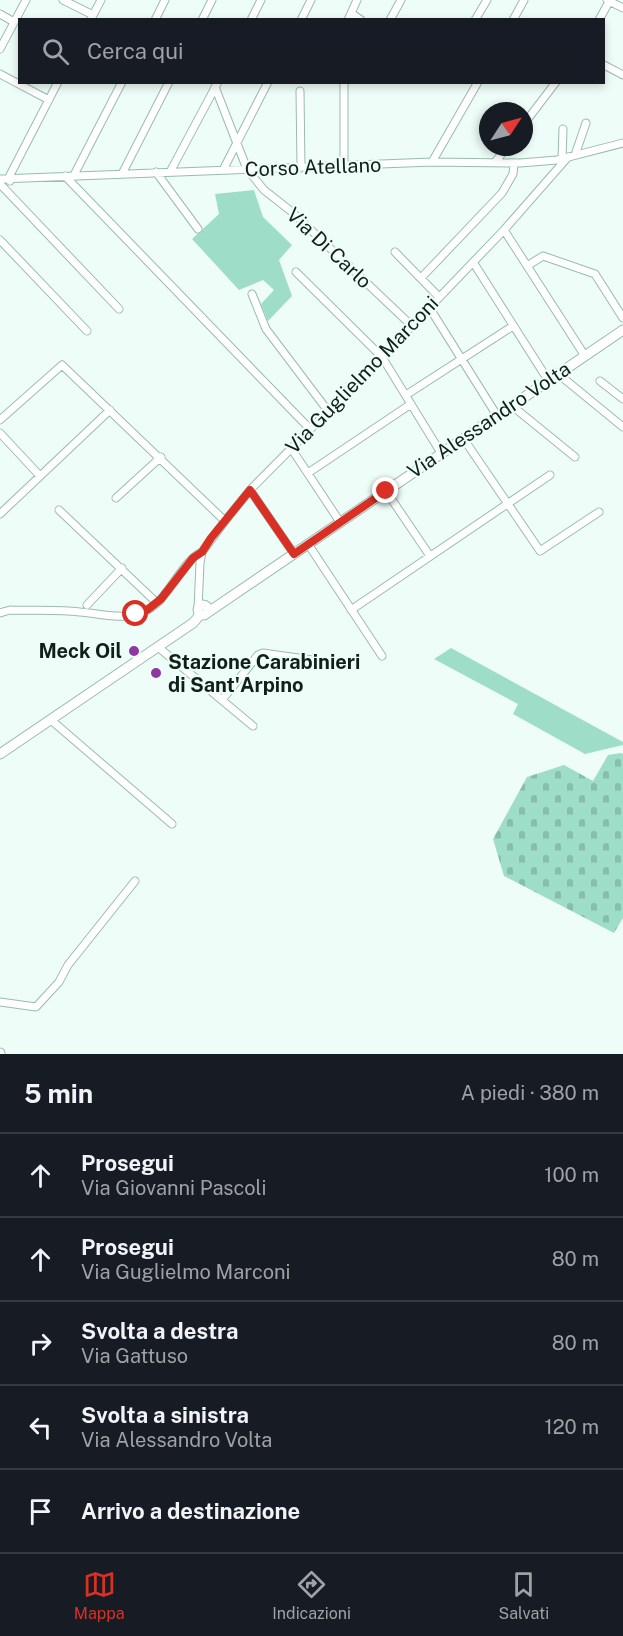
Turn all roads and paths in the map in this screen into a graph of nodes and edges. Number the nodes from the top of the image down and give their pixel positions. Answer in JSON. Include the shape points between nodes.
{"nodes":[{"id":1,"x":26,"y":0,"type":"edge"},
{"id":2,"x":63,"y":0,"type":"edge"},
{"id":3,"x":101,"y":0,"type":"edge"},
{"id":4,"x":165,"y":0,"type":"edge"},
{"id":5,"x":212,"y":0,"type":"edge"},
{"id":6,"x":261,"y":0,"type":"edge"},
{"id":7,"x":311,"y":0,"type":"edge"},
{"id":8,"x":357,"y":0,"type":"edge"},
{"id":9,"x":401,"y":0,"type":"edge"},
{"id":10,"x":487,"y":0,"type":"edge"},
{"id":11,"x":524,"y":0,"type":"edge"},
{"id":12,"x":609,"y":0,"type":"edge"},
{"id":13,"x":623,"y":8,"type":"edge"},
{"id":14,"x":0,"y":14,"type":"edge"},
{"id":15,"x":349,"y":16,"type":"edge"},
{"id":16,"x":92,"y":17,"type":"edge"},
{"id":17,"x":156,"y":18,"type":"edge"},
{"id":18,"x":203,"y":18,"type":"edge"},
{"id":19,"x":252,"y":18,"type":"edge"},
{"id":20,"x":302,"y":18,"type":"edge"},
{"id":21,"x":391,"y":18,"type":"edge"},
{"id":22,"x":476,"y":18,"type":"edge"},
{"id":23,"x":514,"y":18,"type":"edge"},
{"id":24,"x":601,"y":18,"type":"edge"},
{"id":25,"x":14,"y":22,"type":"junction"},
{"id":26,"x":0,"y":49,"type":"edge"},
{"id":27,"x":605,"y":66,"type":"edge"},
{"id":28,"x":0,"y":74,"type":"edge"},
{"id":29,"x":623,"y":75,"type":"edge"},
{"id":30,"x":18,"y":84,"type":"edge"},
{"id":31,"x":19,"y":84,"type":"edge"},
{"id":32,"x":57,"y":84,"type":"edge"},
{"id":33,"x":121,"y":84,"type":"edge"},
{"id":34,"x":168,"y":84,"type":"edge"},
{"id":35,"x":267,"y":84,"type":"edge"},
{"id":36,"x":344,"y":84,"type":"edge"},
{"id":37,"x":475,"y":84,"type":"edge"},
{"id":38,"x":554,"y":84,"type":"edge"},
{"id":39,"x":216,"y":85,"type":"edge"},
{"id":40,"x":300,"y":91,"type":"dead end"},
{"id":41,"x":49,"y":100,"type":"junction"},
{"id":42,"x":533,"y":112,"type":"edge"},
{"id":43,"x":586,"y":123,"type":"dead end"},
{"id":44,"x":563,"y":129,"type":"dead end"},
{"id":45,"x":237,"y":143,"type":"junction"},
{"id":46,"x":623,"y":143,"type":"edge"},
{"id":47,"x":500,"y":156,"type":"edge"},
{"id":48,"x":568,"y":157,"type":"junction"},
{"id":49,"x":496,"y":161,"type":"junction"},
{"id":50,"x":546,"y":161,"type":"junction"},
{"id":51,"x":432,"y":162,"type":"junction"},
{"id":52,"x":514,"y":163,"type":"junction"},
{"id":53,"x":344,"y":166,"type":"junction"},
{"id":54,"x":301,"y":168,"type":"junction"},
{"id":55,"x":557,"y":169,"type":"junction"},
{"id":56,"x":223,"y":170,"type":"junction"},
{"id":57,"x":247,"y":170,"type":"junction"},
{"id":58,"x":156,"y":172,"type":"junction"},
{"id":59,"x":170,"y":172,"type":"junction"},
{"id":60,"x":122,"y":174,"type":"junction"},
{"id":61,"x":74,"y":175,"type":"junction"},
{"id":62,"x":65,"y":176,"type":"junction"},
{"id":63,"x":2,"y":181,"type":"edge"},
{"id":64,"x":198,"y":229,"type":"dead end"},
{"id":65,"x":504,"y":230,"type":"junction"},
{"id":66,"x":0,"y":240,"type":"edge"},
{"id":67,"x":395,"y":252,"type":"dead end"},
{"id":68,"x":473,"y":262,"type":"junction"},
{"id":69,"x":527,"y":266,"type":"junction"},
{"id":70,"x":296,"y":272,"type":"dead end"},
{"id":71,"x":421,"y":278,"type":"junction"},
{"id":72,"x":252,"y":294,"type":"dead end"},
{"id":73,"x":439,"y":297,"type":"junction"},
{"id":74,"x":429,"y":307,"type":"junction"},
{"id":75,"x":119,"y":309,"type":"dead end"},
{"id":76,"x":623,"y":318,"type":"edge"},
{"id":77,"x":412,"y":326,"type":"junction"},
{"id":78,"x":513,"y":326,"type":"junction"},
{"id":79,"x":623,"y":330,"type":"edge"},
{"id":80,"x":87,"y":331,"type":"dead end"},
{"id":81,"x":585,"y":356,"type":"junction"},
{"id":82,"x":382,"y":357,"type":"junction"},
{"id":83,"x":462,"y":359,"type":"junction"},
{"id":84,"x":557,"y":374,"type":"junction"},
{"id":85,"x":548,"y":380,"type":"junction"},
{"id":86,"x":600,"y":381,"type":"dead end"},
{"id":87,"x":406,"y":395,"type":"junction"},
{"id":88,"x":623,"y":399,"type":"edge"},
{"id":89,"x":411,"y":404,"type":"junction"},
{"id":90,"x":511,"y":405,"type":"junction"},
{"id":91,"x":110,"y":410,"type":"junction"},
{"id":92,"x":328,"y":411,"type":"junction"},
{"id":93,"x":496,"y":414,"type":"junction"},
{"id":94,"x":0,"y":420,"type":"edge"},
{"id":95,"x":623,"y":427,"type":"edge"},
{"id":96,"x":310,"y":429,"type":"junction"},
{"id":97,"x":0,"y":433,"type":"edge"},
{"id":98,"x":462,"y":438,"type":"junction"},
{"id":99,"x":291,"y":448,"type":"junction"},
{"id":100,"x":441,"y":453,"type":"junction"},
{"id":101,"x":161,"y":457,"type":"junction"},
{"id":102,"x":574,"y":457,"type":"dead end"},
{"id":103,"x":308,"y":473,"type":"junction"},
{"id":104,"x":550,"y":475,"type":"dead end"},
{"id":105,"x":40,"y":476,"type":"junction"},
{"id":106,"x":250,"y":490,"type":"junction"},
{"id":107,"x":386,"y":491,"type":"junction"},
{"id":108,"x":116,"y":498,"type":"dead end"},
{"id":109,"x":507,"y":503,"type":"junction"},
{"id":110,"x":59,"y":510,"type":"dead end"},
{"id":111,"x":599,"y":512,"type":"dead end"},
{"id":112,"x":0,"y":514,"type":"edge"},
{"id":113,"x":225,"y":520,"type":"junction"},
{"id":114,"x":340,"y":522,"type":"junction"},
{"id":115,"x":308,"y":544,"type":"junction"},
{"id":116,"x":202,"y":552,"type":"junction"},
{"id":117,"x":294,"y":554,"type":"junction"},
{"id":118,"x":430,"y":556,"type":"junction"},
{"id":119,"x":122,"y":568,"type":"junction"},
{"id":120,"x":157,"y":603,"type":"junction"},
{"id":121,"x":87,"y":605,"type":"dead end"},
{"id":122,"x":202,"y":608,"type":"junction"},
{"id":123,"x":351,"y":609,"type":"junction"},
{"id":124,"x":0,"y":613,"type":"edge"},
{"id":125,"x":158,"y":646,"type":"junction"},
{"id":126,"x":382,"y":656,"type":"dead end"},
{"id":127,"x":319,"y":661,"type":"dead end"},
{"id":128,"x":222,"y":700,"type":"junction"},
{"id":129,"x":51,"y":720,"type":"junction"},
{"id":130,"x":253,"y":726,"type":"dead end"},
{"id":131,"x":0,"y":754,"type":"edge"},
{"id":132,"x":172,"y":824,"type":"dead end"},
{"id":133,"x":135,"y":881,"type":"dead end"},
{"id":134,"x":0,"y":1002,"type":"edge"}],
"edges":[{"from":1,"to":25,"type":"street"},
{"from":2,"to":16,"type":"street"},
{"from":3,"to":16,"type":"street"},
{"from":4,"to":17,"type":"street"},
{"from":5,"to":18,"type":"street"},
{"from":6,"to":19,"type":"street"},
{"from":7,"to":20,"type":"street"},
{"from":8,"to":15,"type":"street"},
{"from":9,"to":21,"type":"street"},
{"from":10,"to":22,"type":"street"},
{"from":11,"to":23,"type":"street"},
{"from":12,"to":13,"type":"street"},
{"from":12,"to":24,"type":"street"},
{"from":14,"to":25,"type":"street"},
{"from":25,"to":26,"type":"street"},
{"from":27,"to":29,"type":"street"},
{"from":28,"to":30,"type":"street"},
{"from":31,"to":41,"type":"street"},
{"from":32,"to":41,"type":"street"},
{"from":33,"to":61,"type":"street"},
{"from":34,"to":60,"type":"street"},
{"from":35,"to":45,"type":"street"},
{"from":36,"to":53,"type":"street"},
{"from":37,"to":51,"type":"street"},
{"from":38,"to":42,"type":"street"},
{"from":39,"to":45,"type":"street"},
{"from":39,"to":59,"type":"street"},
{"from":40,"to":54,"type":"street"},
{"from":41,"to":63,"type":"street"},
{"from":43,"to":48,"type":"street"},
{"from":44,"to":48,"type":"street"},
{"from":45,"to":56,"type":"street"},
{"from":45,"to":57,"type":"street"},
{"from":46,"to":48,"type":"street","name":"Corso Atellano"},
{"from":47,"to":49,"type":"street"},
{"from":48,"to":50,"type":"street","name":"Corso Atellano"},
{"from":48,"to":55,"type":"street","name":"Via Guglielmo Marconi"},
{"from":49,"to":51,"type":"street","name":"Corso Atellano"},
{"from":49,"to":52,"type":"street","name":"Corso Atellano"},
{"from":50,"to":52,"type":"street","name":"Corso Atellano"},
{"from":50,"to":55,"type":"street"},
{"from":51,"to":53,"type":"street","name":"Corso Atellano"},
{"from":52,"to":71,"type":"street","via":[[513,174],[502,193]]},
{"from":53,"to":54,"type":"street","name":"Corso Atellano"},
{"from":54,"to":57,"type":"street","name":"Corso Atellano"},
{"from":55,"to":65,"type":"street","name":"Via Guglielmo Marconi"},
{"from":56,"to":57,"type":"street","name":"Corso Atellano"},
{"from":56,"to":59,"type":"street","name":"Corso Atellano"},
{"from":57,"to":77,"type":"street","name":"Via Di Carlo"},
{"from":58,"to":59,"type":"street","name":"Corso Atellano"},
{"from":58,"to":60,"type":"street","name":"Corso Atellano"},
{"from":58,"to":64,"type":"street"},
{"from":60,"to":61,"type":"street","name":"Corso Atellano"},
{"from":61,"to":62,"type":"street","name":"Corso Atellano"},
{"from":62,"to":63,"type":"street","name":"Corso Atellano"},
{"from":62,"to":96,"type":"street"},
{"from":63,"to":75,"type":"street"},
{"from":65,"to":68,"type":"street","name":"Via Guglielmo Marconi"},
{"from":65,"to":69,"type":"street"},
{"from":66,"to":80,"type":"street"},
{"from":67,"to":71,"type":"street"},
{"from":68,"to":73,"type":"street","name":"Via Guglielmo Marconi"},
{"from":68,"to":78,"type":"street"},
{"from":69,"to":76,"type":"street","via":[[543,256],[595,274]]},
{"from":69,"to":81,"type":"street"},
{"from":70,"to":82,"type":"street"},
{"from":71,"to":73,"type":"street"},
{"from":72,"to":92,"type":"street","via":[[266,329]]},
{"from":73,"to":74,"type":"street","name":"Via Guglielmo Marconi"},
{"from":74,"to":77,"type":"street","name":"Via Guglielmo Marconi"},
{"from":74,"to":83,"type":"street"},
{"from":77,"to":82,"type":"street","name":"Via Guglielmo Marconi"},
{"from":78,"to":83,"type":"street"},
{"from":78,"to":85,"type":"street"},
{"from":79,"to":81,"type":"street","name":"Via Alessandro Volta"},
{"from":81,"to":84,"type":"street","name":"Via Alessandro Volta"},
{"from":82,"to":87,"type":"street"},
{"from":82,"to":92,"type":"street","name":"Via Guglielmo Marconi"},
{"from":83,"to":87,"type":"street"},
{"from":83,"to":93,"type":"street"},
{"from":84,"to":85,"type":"street","name":"Via Alessandro Volta"},
{"from":84,"to":95,"type":"street"},
{"from":85,"to":90,"type":"street","name":"Via Alessandro Volta"},
{"from":86,"to":88,"type":"street"},
{"from":87,"to":89,"type":"street"},
{"from":89,"to":100,"type":"street"},
{"from":89,"to":103,"type":"street"},
{"from":90,"to":93,"type":"street","name":"Via Alessandro Volta"},
{"from":90,"to":102,"type":"street"},
{"from":91,"to":94,"type":"street","via":[[62,365]]},
{"from":91,"to":101,"type":"street"},
{"from":91,"to":105,"type":"street"},
{"from":92,"to":96,"type":"street","name":"Via Guglielmo Marconi"},
{"from":93,"to":98,"type":"street","name":"Via Alessandro Volta"},
{"from":96,"to":99,"type":"street","name":"Via Guglielmo Marconi"},
{"from":97,"to":105,"type":"street"},
{"from":98,"to":100,"type":"street","name":"Via Alessandro Volta"},
{"from":98,"to":109,"type":"street"},
{"from":99,"to":103,"type":"street"},
{"from":99,"to":106,"type":"street","name":"Via Guglielmo Marconi"},
{"from":100,"to":107,"type":"street","name":"Via Alessandro Volta"},
{"from":101,"to":108,"type":"street"},
{"from":101,"to":113,"type":"street"},
{"from":103,"to":114,"type":"street"},
{"from":104,"to":109,"type":"street"},
{"from":105,"to":112,"type":"street"},
{"from":106,"to":113,"type":"street","name":"Via Guglielmo Marconi"},
{"from":106,"to":117,"type":"street"},
{"from":107,"to":114,"type":"street","name":"Via Alessandro Volta"},
{"from":107,"to":118,"type":"street"},
{"from":109,"to":111,"type":"street","via":[[540,551]]},
{"from":109,"to":118,"type":"street"},
{"from":110,"to":119,"type":"street"},
{"from":113,"to":116,"type":"street","name":"Via Guglielmo Marconi"},
{"from":114,"to":115,"type":"street","name":"Via Alessandro Volta"},
{"from":115,"to":117,"type":"street","name":"Via Alessandro Volta"},
{"from":115,"to":123,"type":"street"},
{"from":116,"to":120,"type":"street","name":"Via Guglielmo Marconi"},
{"from":116,"to":122,"type":"street"},
{"from":117,"to":122,"type":"street","name":"Via Alessandro Volta"},
{"from":118,"to":123,"type":"street"},
{"from":119,"to":120,"type":"street"},
{"from":119,"to":121,"type":"street"},
{"from":120,"to":124,"type":"street","via":[[147,610],[118,617],[80,611]]},
{"from":122,"to":125,"type":"street","name":"Via Alessandro Volta","via":[[193,623]]},
{"from":123,"to":126,"type":"street"},
{"from":125,"to":128,"type":"street"},
{"from":125,"to":129,"type":"street","name":"Via Alessandro Volta"},
{"from":127,"to":128,"type":"street","via":[[263,652]]},
{"from":128,"to":130,"type":"street"},
{"from":129,"to":131,"type":"street","name":"Via Alessandro Volta"},
{"from":129,"to":132,"type":"street"},
{"from":133,"to":134,"type":"street","via":[[36,1007]]}]}
